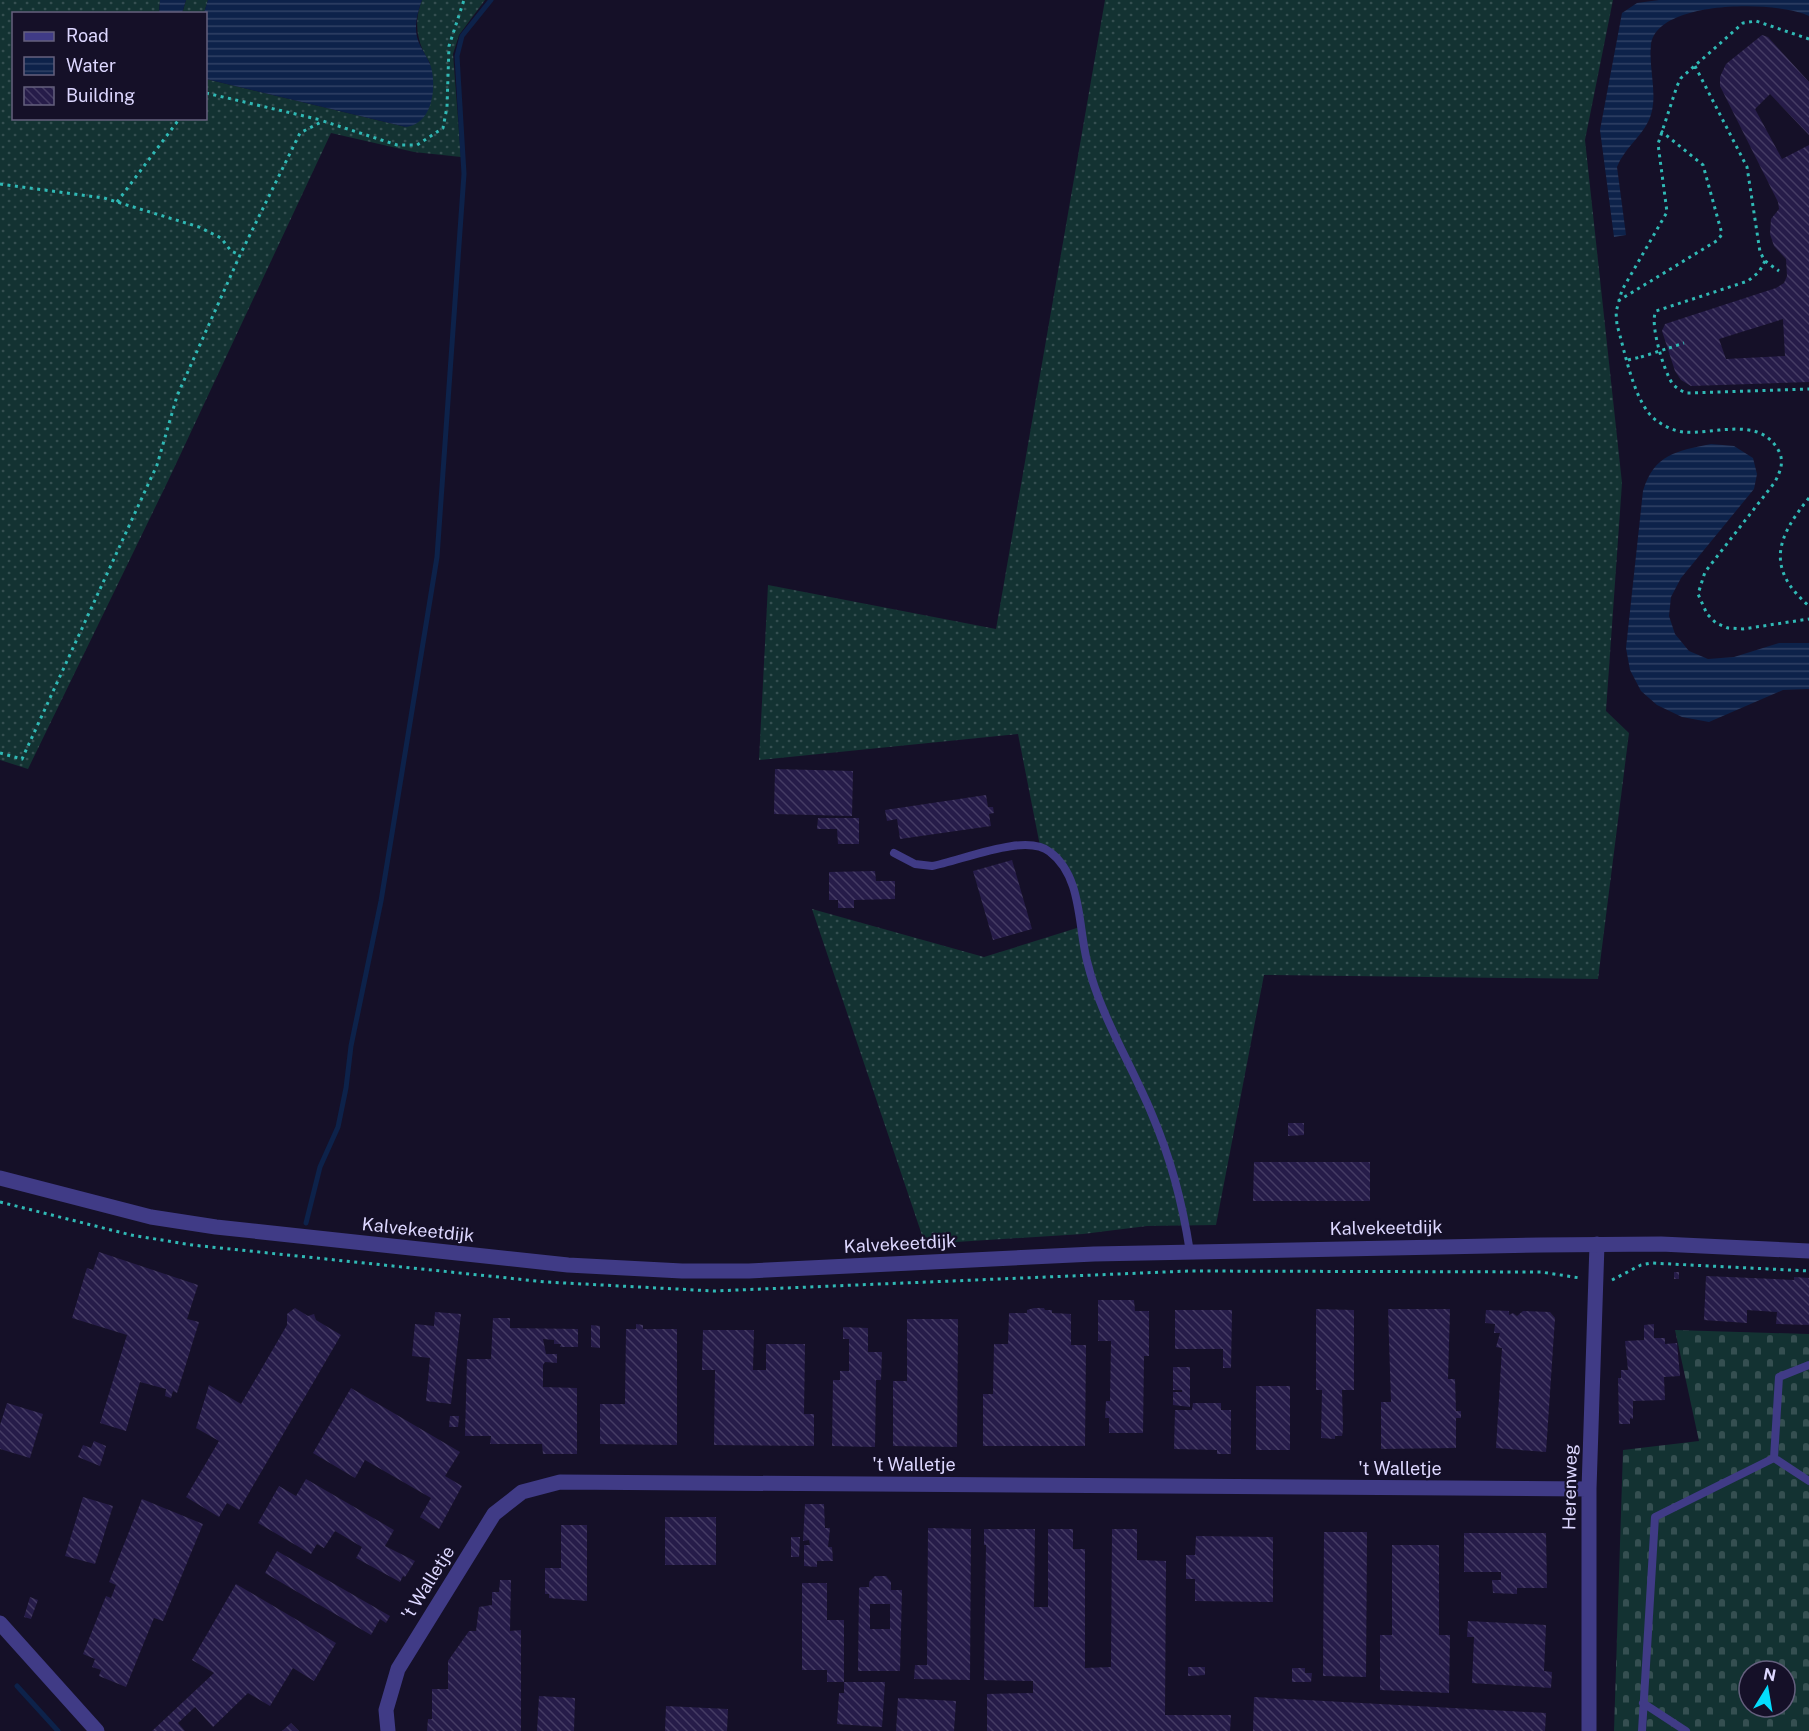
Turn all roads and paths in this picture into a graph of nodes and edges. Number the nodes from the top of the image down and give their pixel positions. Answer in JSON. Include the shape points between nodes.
{"nodes":[{"id":1,"x":464,"y":0,"type":"edge"},
{"id":2,"x":1809,"y":39,"type":"edge"},
{"id":3,"x":1695,"y":66,"type":"junction"},
{"id":4,"x":207,"y":93,"type":"edge"},
{"id":5,"x":178,"y":120,"type":"edge"},
{"id":6,"x":323,"y":121,"type":"junction"},
{"id":7,"x":1661,"y":131,"type":"junction"},
{"id":8,"x":0,"y":184,"type":"edge"},
{"id":9,"x":117,"y":202,"type":"junction"},
{"id":10,"x":240,"y":255,"type":"junction"},
{"id":11,"x":1765,"y":261,"type":"junction"},
{"id":12,"x":1779,"y":271,"type":"dead end"},
{"id":13,"x":1618,"y":301,"type":"junction"},
{"id":14,"x":1684,"y":343,"type":"dead end"},
{"id":15,"x":1628,"y":360,"type":"junction"},
{"id":16,"x":1809,"y":389,"type":"edge"},
{"id":17,"x":1809,"y":498,"type":"edge"},
{"id":18,"x":1809,"y":606,"type":"edge"},
{"id":19,"x":1809,"y":619,"type":"edge"},
{"id":20,"x":0,"y":753,"type":"edge"},
{"id":21,"x":894,"y":853,"type":"dead end"},
{"id":22,"x":0,"y":1178,"type":"edge"},
{"id":23,"x":1598,"y":1244,"type":"junction"},
{"id":24,"x":1809,"y":1251,"type":"edge"},
{"id":25,"x":1190,"y":1252,"type":"junction"},
{"id":26,"x":1809,"y":1365,"type":"edge"},
{"id":27,"x":1774,"y":1458,"type":"junction"},
{"id":28,"x":1809,"y":1481,"type":"edge"},
{"id":29,"x":1589,"y":1489,"type":"junction"},
{"id":30,"x":0,"y":1623,"type":"edge"},
{"id":31,"x":1643,"y":1703,"type":"junction"},
{"id":32,"x":97,"y":1731,"type":"edge"},
{"id":33,"x":388,"y":1731,"type":"edge"},
{"id":34,"x":1588,"y":1731,"type":"edge"},
{"id":35,"x":1642,"y":1731,"type":"edge"},
{"id":36,"x":1686,"y":1731,"type":"edge"}],
"edges":[{"from":1,"to":6,"type":"path","via":[[449,46],[443,128],[417,145],[397,145]]},
{"from":2,"to":3,"type":"path","via":[[1756,21],[1743,23]]},
{"from":3,"to":7,"type":"path","via":[[1677,86]]},
{"from":3,"to":11,"type":"path","via":[[1747,168],[1760,252]]},
{"from":4,"to":6,"type":"path"},
{"from":5,"to":9,"type":"path"},
{"from":6,"to":10,"type":"path","via":[[300,133]]},
{"from":7,"to":13,"type":"path","via":[[1657,152],[1667,212]]},
{"from":7,"to":13,"type":"path","via":[[1703,165],[1722,234]]},
{"from":8,"to":9,"type":"path"},
{"from":9,"to":10,"type":"path","via":[[199,226]]},
{"from":10,"to":20,"type":"path","via":[[177,396],[157,465],[22,759]]},
{"from":11,"to":12,"type":"path"},
{"from":11,"to":16,"type":"path","via":[[1748,281],[1656,311],[1653,324],[1670,378],[1688,393]]},
{"from":13,"to":15,"type":"path","via":[[1617,325]]},
{"from":14,"to":15,"type":"path","bridge":true},
{"from":15,"to":19,"type":"path","via":[[1641,403],[1657,421],[1682,432],[1757,431],[1771,439],[1779,451],[1781,471],[1775,482],[1705,572],[1698,594],[1707,614],[1716,623],[1743,629]]},
{"from":17,"to":18,"type":"path","via":[[1786,528],[1780,556],[1788,582]]},
{"from":21,"to":25,"type":"lane","via":[[915,864],[932,866],[1028,843],[1050,851],[1059,861],[1076,895],[1092,980],[1171,1161],[1182,1198]]},
{"from":22,"to":25,"type":"street","name":"Kalvekeetdijk","via":[[151,1217],[216,1227],[608,1268],[749,1271]]},
{"from":23,"to":24,"type":"street","name":"Kalvekeetdijk"},
{"from":23,"to":25,"type":"street","name":"Kalvekeetdijk"},
{"from":23,"to":29,"type":"street","name":"Herenweg"},
{"from":26,"to":27,"type":"lane","via":[[1779,1377]]},
{"from":27,"to":28,"type":"lane"},
{"from":27,"to":31,"type":"lane","via":[[1655,1517]]},
{"from":29,"to":33,"type":"street","name":"'t Walletje","via":[[560,1482],[522,1492],[494,1514],[398,1669],[386,1710]]},
{"from":29,"to":34,"type":"street","name":"Herenweg"},
{"from":30,"to":32,"type":"street"},
{"from":31,"to":35,"type":"lane"},
{"from":31,"to":36,"type":"lane"}]}
